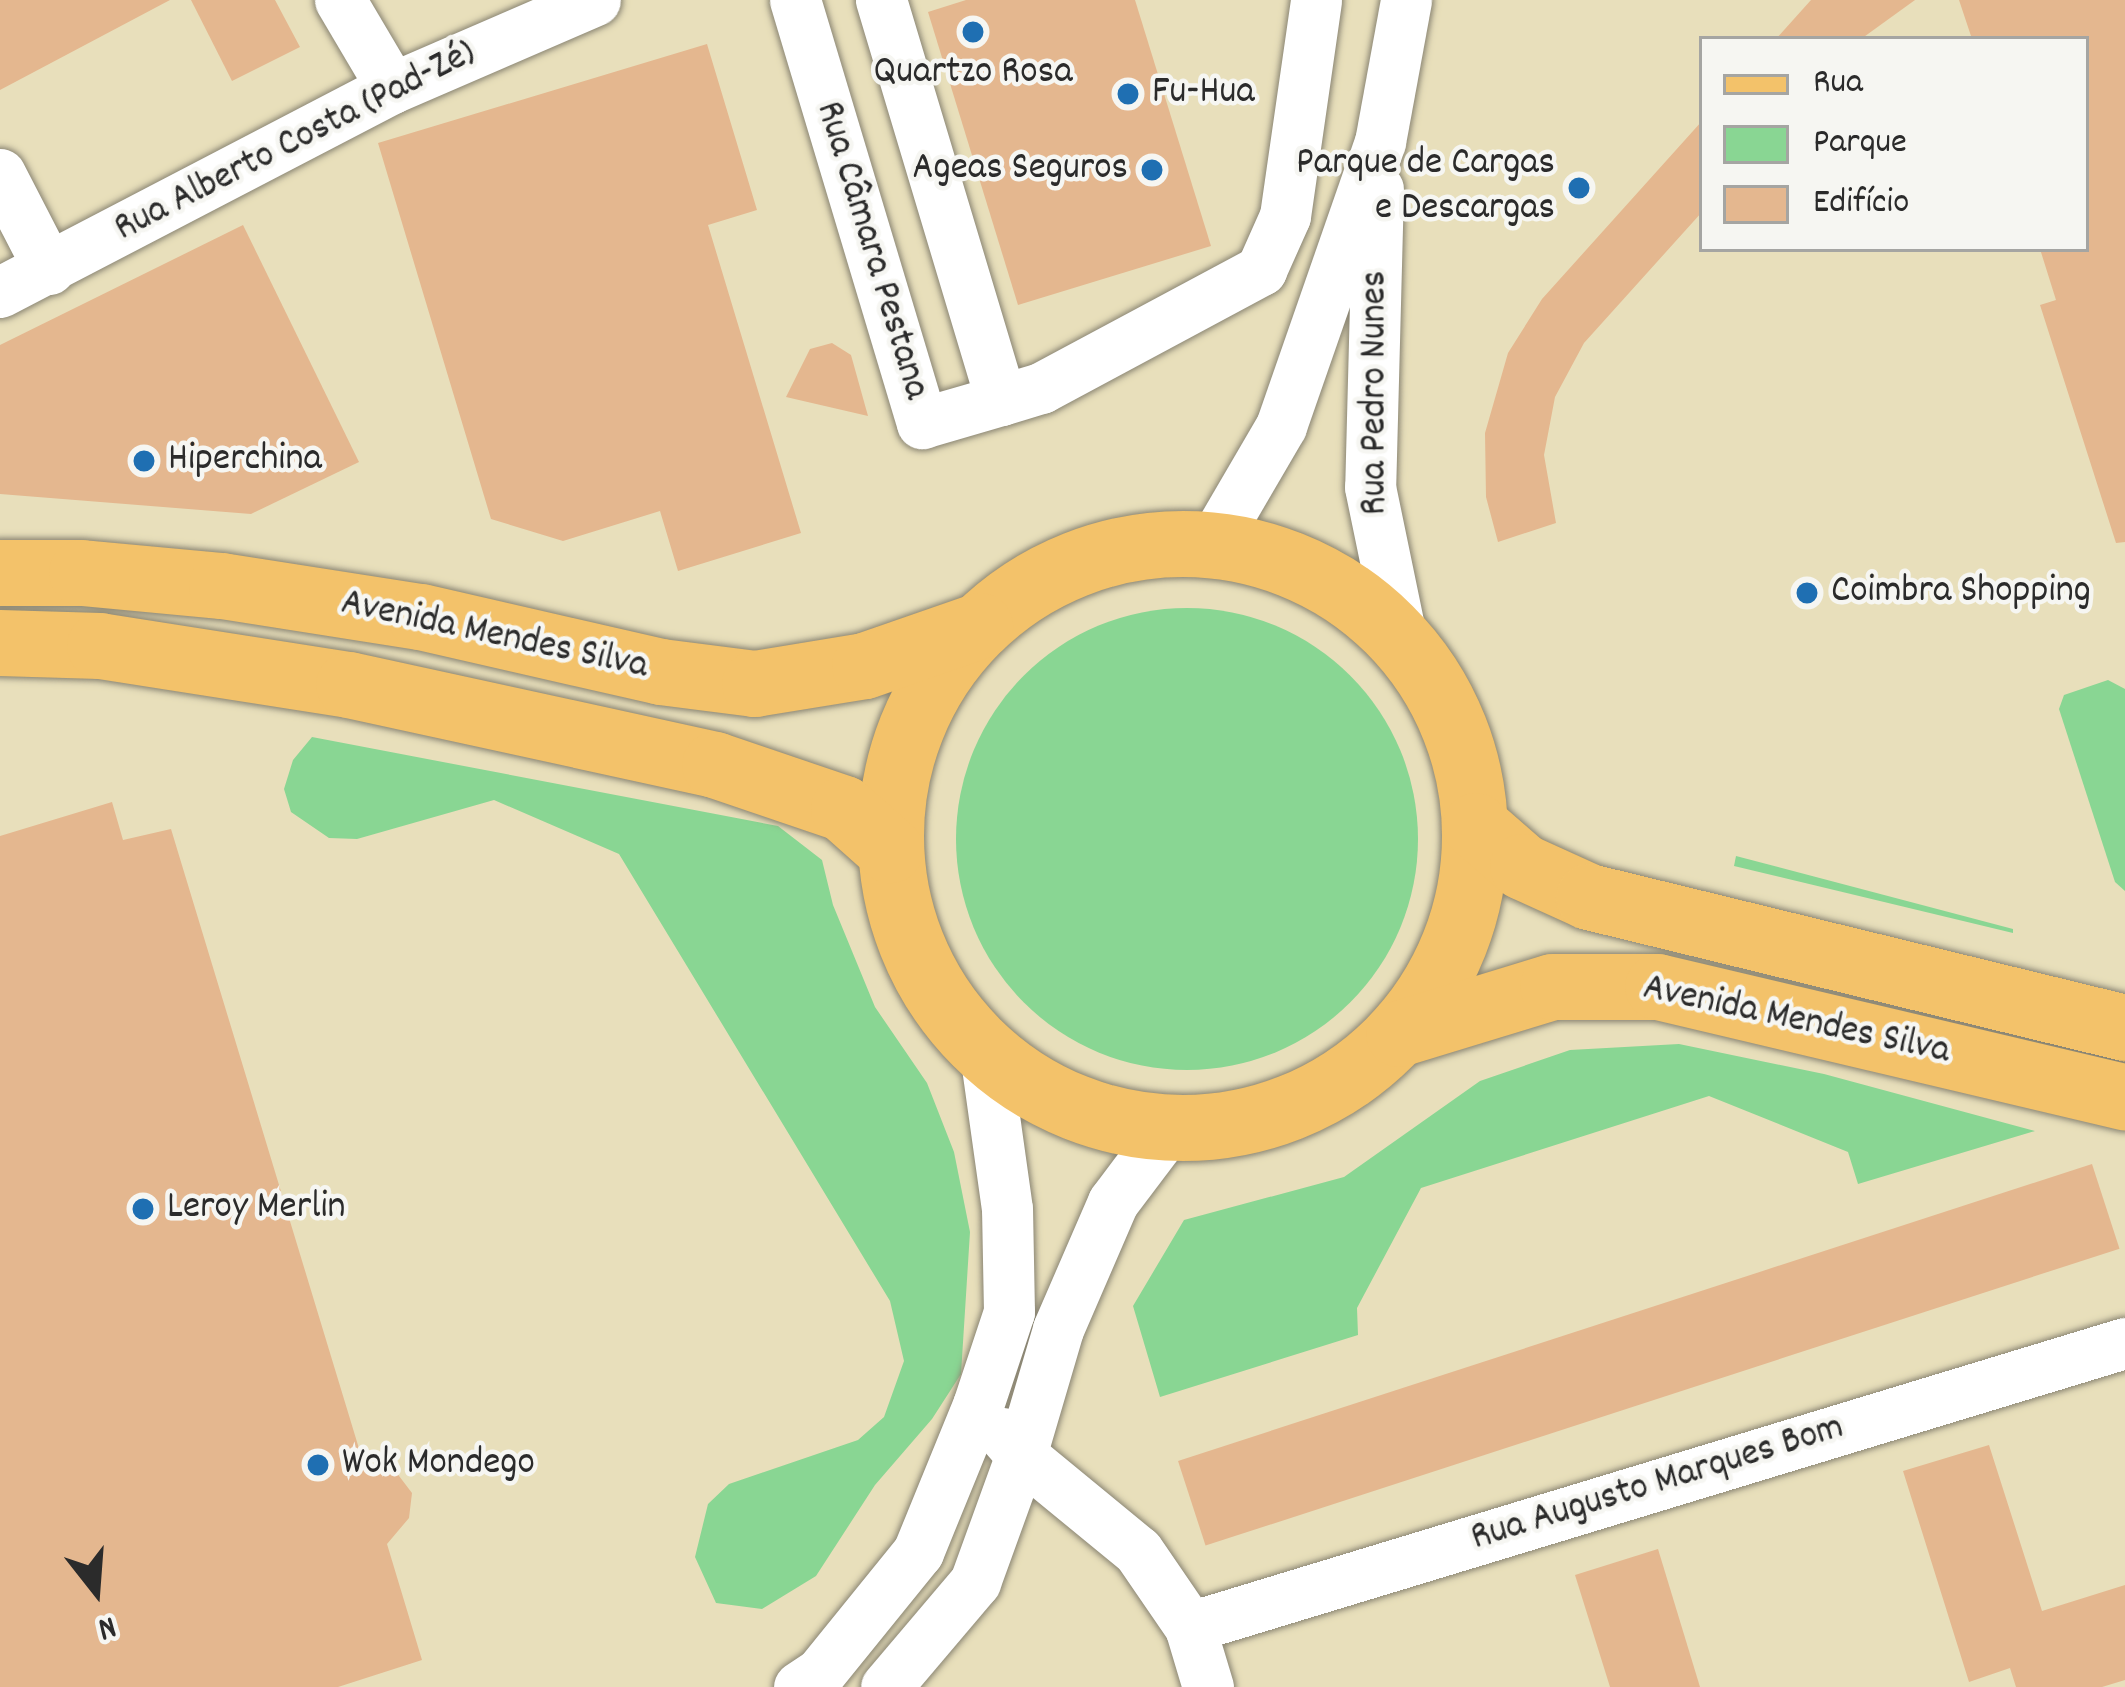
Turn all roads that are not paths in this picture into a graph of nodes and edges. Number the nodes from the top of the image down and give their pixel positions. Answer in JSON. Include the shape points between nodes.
{"nodes":[{"id":1,"x":340,"y":0,"type":"edge"},
{"id":2,"x":595,"y":0,"type":"edge"},
{"id":3,"x":795,"y":0,"type":"edge"},
{"id":4,"x":881,"y":0,"type":"edge"},
{"id":5,"x":1316,"y":0,"type":"edge"},
{"id":6,"x":1406,"y":0,"type":"edge"},
{"id":7,"x":392,"y":88,"type":"junction"},
{"id":8,"x":1380,"y":142,"type":"junction"},
{"id":9,"x":0,"y":174,"type":"edge"},
{"id":10,"x":49,"y":269,"type":"junction"},
{"id":11,"x":0,"y":292,"type":"edge"},
{"id":12,"x":1001,"y":400,"type":"junction"},
{"id":13,"x":1211,"y":546,"type":"junction"},
{"id":14,"x":0,"y":573,"type":"edge"},
{"id":15,"x":980,"y":626,"type":"junction"},
{"id":16,"x":1402,"y":641,"type":"junction"},
{"id":17,"x":0,"y":643,"type":"edge"},
{"id":18,"x":1476,"y":826,"type":"junction"},
{"id":19,"x":890,"y":850,"type":"junction"},
{"id":20,"x":2125,"y":1028,"type":"edge"},
{"id":21,"x":1399,"y":1034,"type":"junction"},
{"id":22,"x":985,"y":1053,"type":"junction"},
{"id":23,"x":2125,"y":1097,"type":"edge"},
{"id":24,"x":1168,"y":1129,"type":"junction"},
{"id":25,"x":2125,"y":1342,"type":"edge"},
{"id":26,"x":978,"y":1405,"type":"junction"},
{"id":27,"x":1021,"y":1455,"type":"junction"},
{"id":28,"x":1190,"y":1627,"type":"junction"},
{"id":29,"x":823,"y":1682,"type":"edge"},
{"id":30,"x":886,"y":1687,"type":"edge"},
{"id":31,"x":1208,"y":1687,"type":"edge"}],
"edges":[{"from":1,"to":7,"type":"street"},
{"from":2,"to":7,"type":"street","name":"Rua Alberto Costa (Pad-Zé)"},
{"from":3,"to":12,"type":"street","name":"Rua Câmara Pestana","via":[[922,423]]},
{"from":4,"to":12,"type":"street","name":"Rua Câmara Pestana"},
{"from":5,"to":12,"type":"street","name":"Rua Câmara Pestana","via":[[1286,216],[1261,269],[1041,388]]},
{"from":6,"to":8,"type":"street","name":"Rua Pedro Nunes"},
{"from":7,"to":10,"type":"street","name":"Rua Alberto Costa (Pad-Zé)"},
{"from":8,"to":13,"type":"street","name":"Rua Pedro Nunes","via":[[1281,425]]},
{"from":8,"to":16,"type":"street","name":"Rua Pedro Nunes","via":[[1370,487]]},
{"from":9,"to":10,"type":"street"},
{"from":10,"to":11,"type":"street","name":"Rua Alberto Costa (Pad-Zé)"},
{"from":13,"to":15,"type":"main road","via":[[1149,546],[1090,560],[1031,586]]},
{"from":13,"to":16,"type":"main road","via":[[1316,575]]},
{"from":14,"to":15,"type":"main road","name":"Avenida Mendes Silva","via":[[222,586],[755,684],[865,666]]},
{"from":15,"to":19,"type":"main road","via":[[940,673],[910,728],[894,788]]},
{"from":16,"to":18,"type":"main road","via":[[1441,696]]},
{"from":17,"to":19,"type":"main road","name":"Avenida Mendes Silva","via":[[100,646],[349,685],[715,765],[844,809]]},
{"from":18,"to":20,"type":"main road","name":"Avenida Mendes Silva","via":[[1523,867],[1589,897]]},
{"from":18,"to":21,"type":"main road","via":[[1468,902],[1442,972]]},
{"from":19,"to":22,"type":"main road","via":[[917,961]]},
{"from":21,"to":23,"type":"main road","name":"Avenida Mendes Silva","via":[[1553,987],[1641,986]]},
{"from":21,"to":24,"type":"main road","via":[[1352,1078],[1295,1108]]},
{"from":22,"to":24,"type":"main road","via":[[1070,1106]]},
{"from":22,"to":26,"type":"street","via":[[1012,1265],[1010,1312]]},
{"from":24,"to":27,"type":"street","via":[[1113,1202],[1058,1329]]},
{"from":25,"to":28,"type":"street","name":"Rua Augusto Marques Bom"},
{"from":26,"to":27,"type":"street"},
{"from":26,"to":29,"type":"street","via":[[917,1552]]},
{"from":27,"to":28,"type":"street","via":[[1138,1551]]},
{"from":27,"to":30,"type":"street","via":[[975,1582]]},
{"from":28,"to":31,"type":"street"}]}
